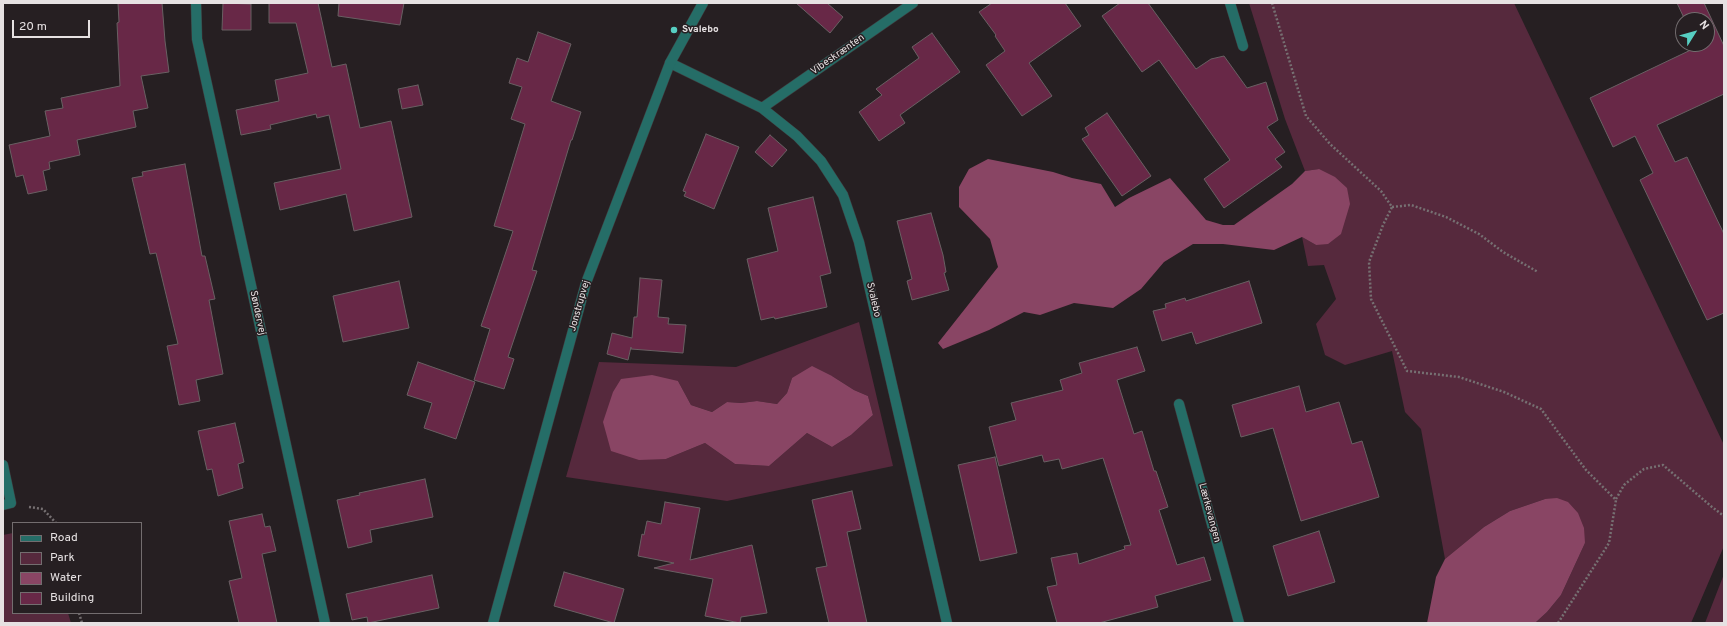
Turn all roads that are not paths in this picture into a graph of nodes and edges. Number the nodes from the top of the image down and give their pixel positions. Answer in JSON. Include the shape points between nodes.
{"nodes":[{"id":1,"x":196,"y":3,"type":"edge"},
{"id":2,"x":703,"y":3,"type":"edge"},
{"id":3,"x":913,"y":3,"type":"edge"},
{"id":4,"x":1230,"y":3,"type":"edge"},
{"id":5,"x":1243,"y":46,"type":"dead end"},
{"id":6,"x":670,"y":64,"type":"junction"},
{"id":7,"x":762,"y":108,"type":"junction"},
{"id":8,"x":1179,"y":404,"type":"dead end"},
{"id":9,"x":3,"y":465,"type":"edge"},
{"id":10,"x":7,"y":504,"type":"edge"},
{"id":11,"x":325,"y":623,"type":"edge"},
{"id":12,"x":493,"y":623,"type":"edge"},
{"id":13,"x":947,"y":623,"type":"edge"},
{"id":14,"x":1239,"y":623,"type":"edge"}],
"edges":[{"from":1,"to":11,"type":"street","name":"Søndervej","via":[[197,39]]},
{"from":2,"to":6,"type":"street","name":"Jonstrupvej"},
{"from":3,"to":7,"type":"street","name":"Vibeskrænten"},
{"from":4,"to":5,"type":"street"},
{"from":6,"to":7,"type":"street","name":"Svalebo"},
{"from":6,"to":12,"type":"street","name":"Jonstrupvej","via":[[586,283]]},
{"from":7,"to":13,"type":"street","name":"Svalebo","via":[[797,136],[821,161],[842,195],[857,235]]},
{"from":8,"to":14,"type":"street","name":"Lærkevangen"},
{"from":9,"to":10,"type":"street"}]}
